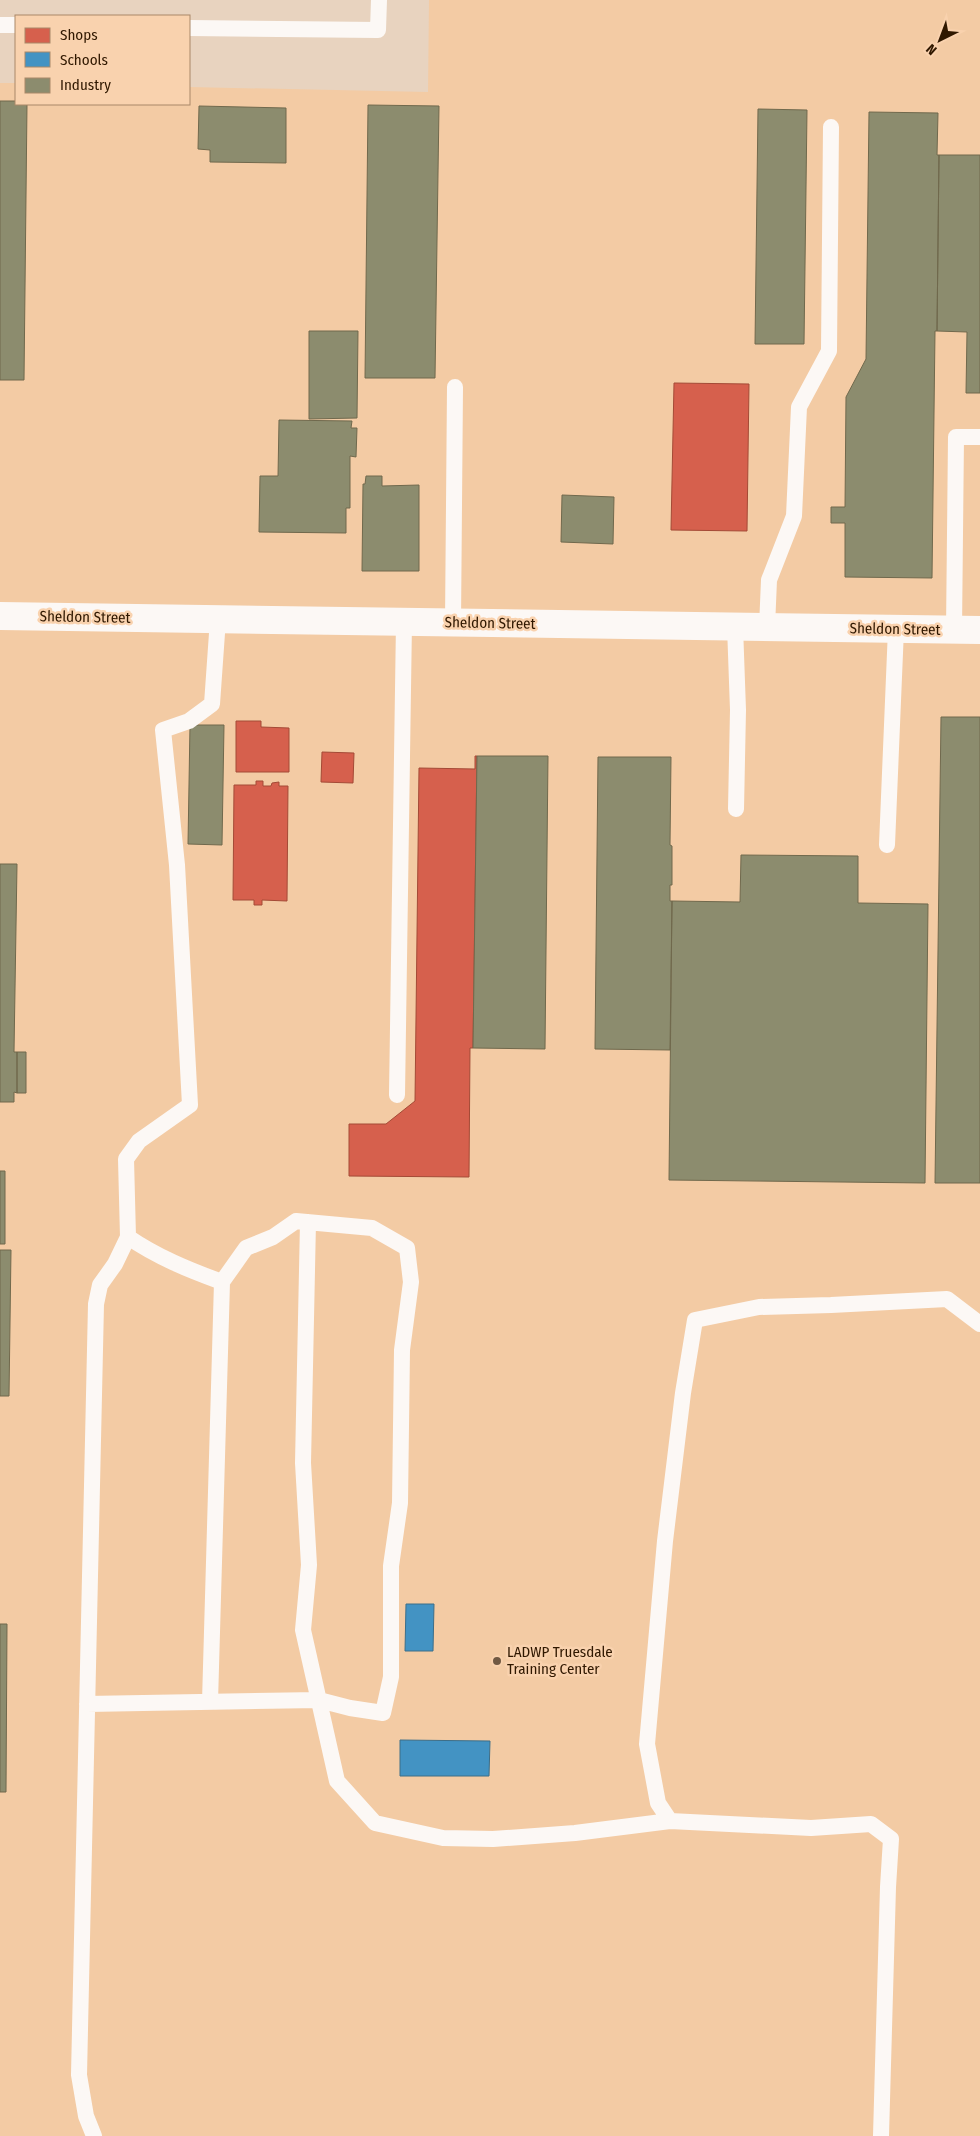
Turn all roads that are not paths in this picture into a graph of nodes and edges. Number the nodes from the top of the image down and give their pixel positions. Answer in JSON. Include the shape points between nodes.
{"nodes":[{"id":1,"x":379,"y":0,"type":"edge"},
{"id":2,"x":0,"y":25,"type":"edge"},
{"id":3,"x":15,"y":25,"type":"edge"},
{"id":4,"x":190,"y":28,"type":"edge"},
{"id":5,"x":831,"y":127,"type":"dead end"},
{"id":6,"x":455,"y":387,"type":"dead end"},
{"id":7,"x":980,"y":437,"type":"edge"},
{"id":8,"x":0,"y":616,"type":"edge"},
{"id":9,"x":218,"y":619,"type":"junction"},
{"id":10,"x":404,"y":622,"type":"junction"},
{"id":11,"x":453,"y":623,"type":"junction"},
{"id":12,"x":734,"y":626,"type":"junction"},
{"id":13,"x":767,"y":627,"type":"junction"},
{"id":14,"x":896,"y":629,"type":"junction"},
{"id":15,"x":967,"y":630,"type":"edge"},
{"id":16,"x":736,"y":809,"type":"dead end"},
{"id":17,"x":886,"y":845,"type":"dead end"},
{"id":18,"x":397,"y":1096,"type":"dead end"},
{"id":19,"x":308,"y":1222,"type":"junction"},
{"id":20,"x":128,"y":1237,"type":"junction"},
{"id":21,"x":222,"y":1282,"type":"junction"},
{"id":22,"x":980,"y":1324,"type":"edge"},
{"id":23,"x":319,"y":1700,"type":"junction"},
{"id":24,"x":210,"y":1702,"type":"junction"},
{"id":25,"x":87,"y":1704,"type":"junction"},
{"id":26,"x":670,"y":1822,"type":"junction"},
{"id":27,"x":94,"y":2136,"type":"edge"},
{"id":28,"x":881,"y":2136,"type":"edge"}],
"edges":[{"from":1,"to":4,"type":"lane","via":[[378,30]]},
{"from":2,"to":3,"type":"lane"},
{"from":5,"to":13,"type":"lane","via":[[829,352],[799,408],[794,516],[769,580]]},
{"from":6,"to":11,"type":"lane"},
{"from":7,"to":15,"type":"lane","via":[[956,437]]},
{"from":8,"to":9,"type":"main road","name":"Sheldon Street"},
{"from":9,"to":10,"type":"main road","name":"Sheldon Street"},
{"from":9,"to":20,"type":"lane","via":[[212,704],[189,721],[163,730],[177,866],[190,1105],[139,1141],[126,1160]]},
{"from":10,"to":11,"type":"main road","name":"Sheldon Street"},
{"from":10,"to":18,"type":"lane"},
{"from":11,"to":12,"type":"main road","name":"Sheldon Street"},
{"from":12,"to":13,"type":"main road","name":"Sheldon Street"},
{"from":12,"to":16,"type":"lane","via":[[738,710]]},
{"from":13,"to":14,"type":"main road","name":"Sheldon Street"},
{"from":14,"to":15,"type":"main road","name":"Sheldon Street"},
{"from":14,"to":17,"type":"lane"},
{"from":19,"to":21,"type":"lane","via":[[296,1221],[274,1237],[246,1248]]},
{"from":19,"to":23,"type":"lane","via":[[303,1464],[309,1565],[303,1630]]},
{"from":19,"to":23,"type":"lane","via":[[372,1228],[407,1248],[411,1282],[402,1350],[400,1503],[391,1566],[391,1677],[384,1713]]},
{"from":20,"to":21,"type":"lane","via":[[148,1251]]},
{"from":20,"to":25,"type":"lane","via":[[100,1285],[96,1304]]},
{"from":21,"to":24,"type":"lane"},
{"from":22,"to":26,"type":"lane","via":[[947,1299],[759,1307],[695,1320],[665,1541],[647,1744],[658,1803]]},
{"from":23,"to":24,"type":"lane"},
{"from":23,"to":26,"type":"lane","via":[[337,1782],[375,1823],[443,1838],[493,1839]]},
{"from":24,"to":25,"type":"lane"},
{"from":25,"to":27,"type":"lane","via":[[79,2075],[86,2116]]},
{"from":26,"to":28,"type":"lane","via":[[811,1828],[871,1824],[891,1839]]}]}
